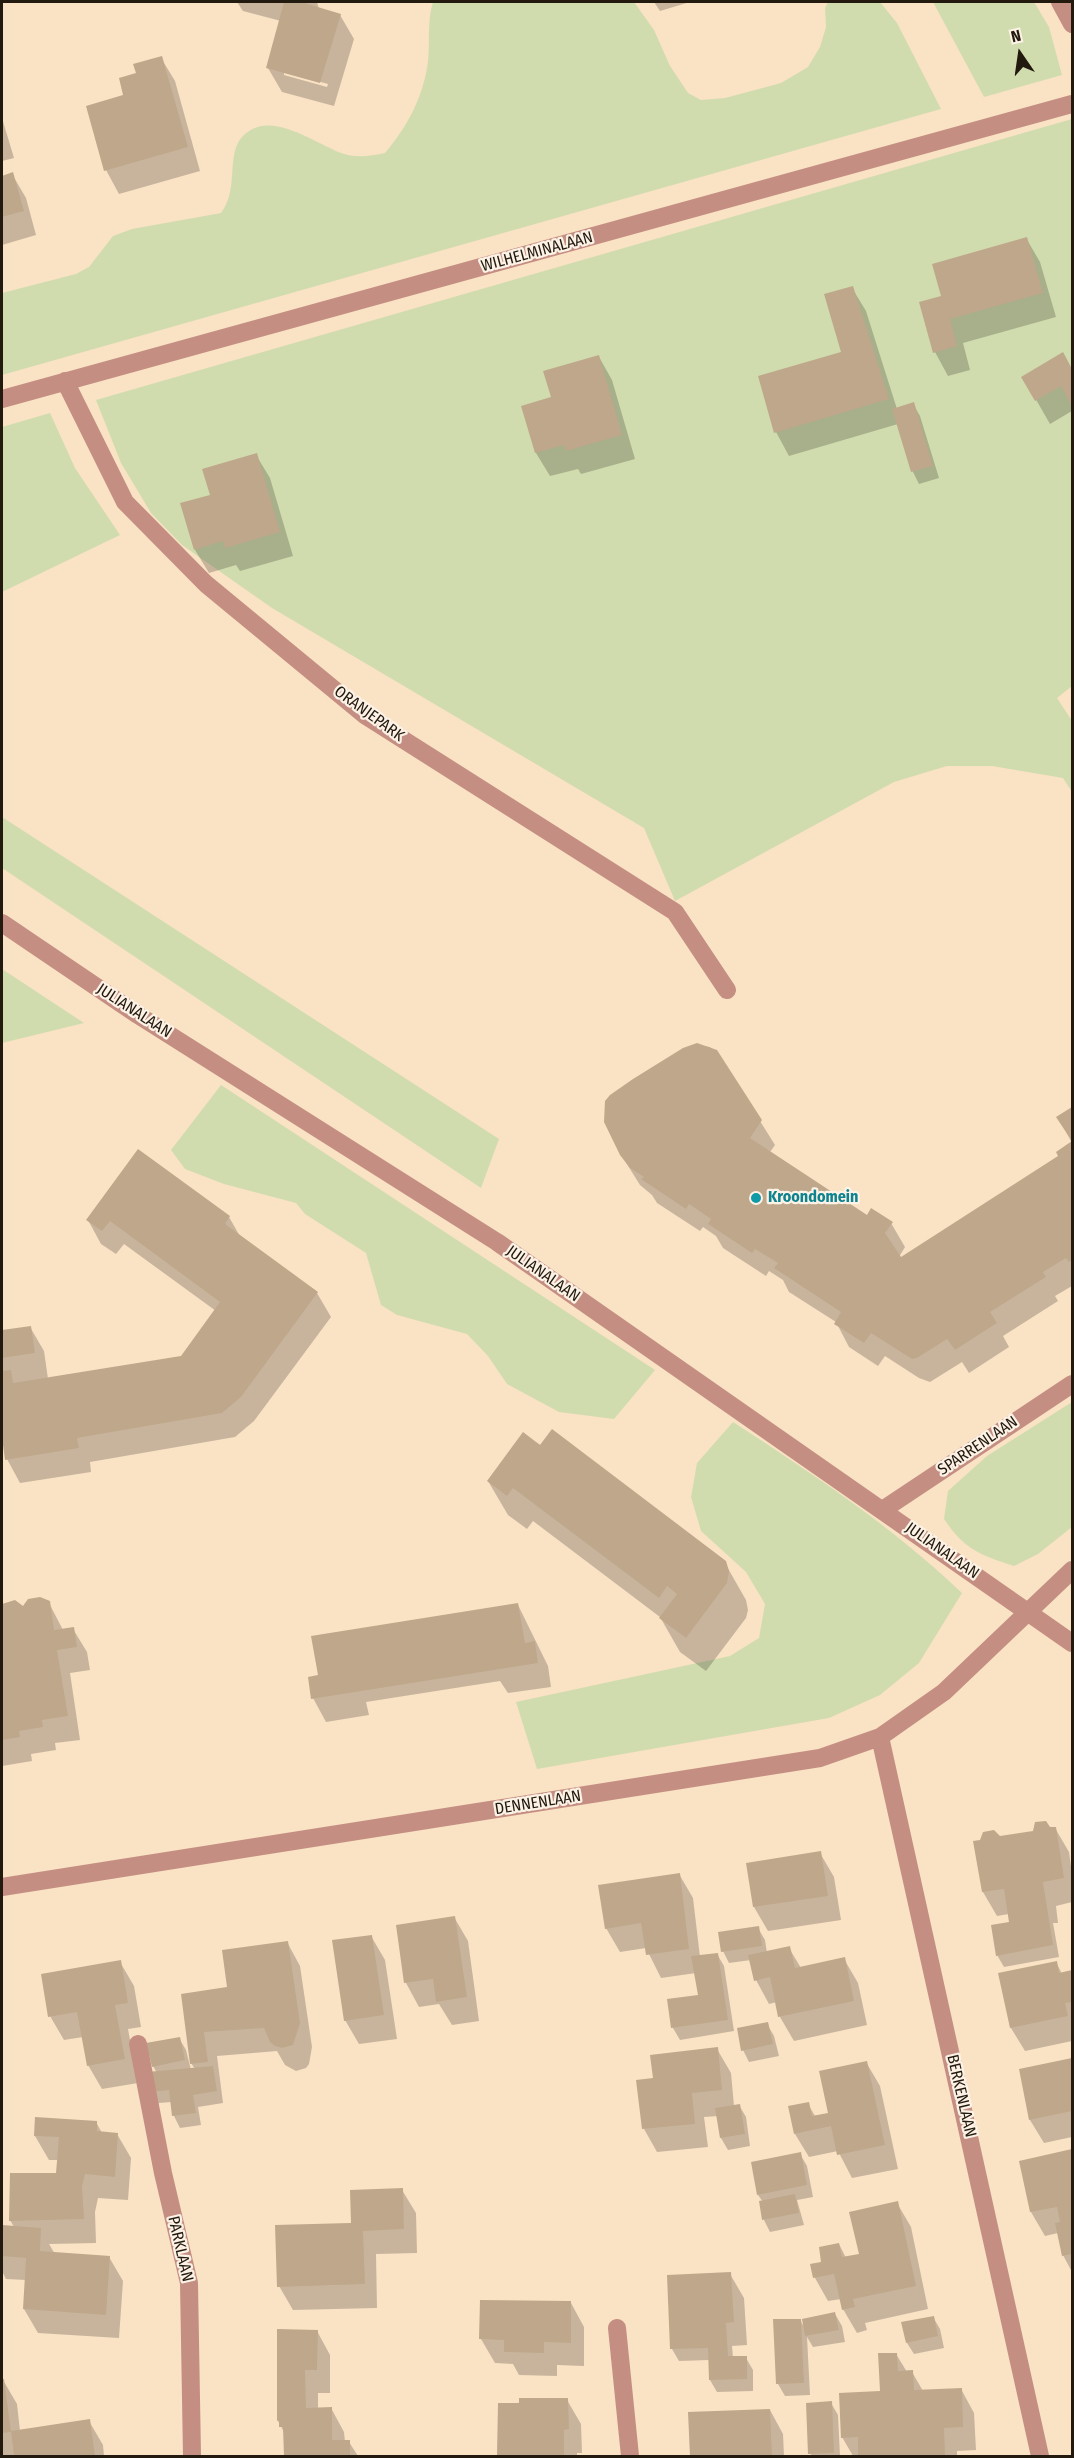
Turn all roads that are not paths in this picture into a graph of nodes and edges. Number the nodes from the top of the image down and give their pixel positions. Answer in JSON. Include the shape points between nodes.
{"nodes":[{"id":1,"x":1060,"y":2,"type":"edge"},
{"id":2,"x":1072,"y":24,"type":"edge"},
{"id":3,"x":1072,"y":104,"type":"edge"},
{"id":4,"x":65,"y":381,"type":"junction"},
{"id":5,"x":2,"y":399,"type":"edge"},
{"id":6,"x":2,"y":923,"type":"edge"},
{"id":7,"x":727,"y":990,"type":"dead end"},
{"id":8,"x":1072,"y":1384,"type":"edge"},
{"id":9,"x":884,"y":1509,"type":"junction"},
{"id":10,"x":1072,"y":1570,"type":"edge"},
{"id":11,"x":1028,"y":1612,"type":"junction"},
{"id":12,"x":1072,"y":1643,"type":"edge"},
{"id":13,"x":880,"y":1737,"type":"junction"},
{"id":14,"x":2,"y":1887,"type":"edge"},
{"id":15,"x":138,"y":2044,"type":"dead end"},
{"id":16,"x":617,"y":2328,"type":"dead end"},
{"id":17,"x":192,"y":2457,"type":"edge"},
{"id":18,"x":630,"y":2457,"type":"edge"},
{"id":19,"x":1040,"y":2457,"type":"edge"}],
"edges":[{"from":1,"to":2,"type":"street"},
{"from":3,"to":4,"type":"street","name":"WILHELMINALAAN"},
{"from":4,"to":5,"type":"street","name":"WILHELMINALAAN"},
{"from":4,"to":7,"type":"street","name":"ORANJEPARK","via":[[125,502],[206,584],[366,717],[675,912]]},
{"from":6,"to":9,"type":"street","name":"JULIANALAAN","via":[[138,1015],[497,1242]]},
{"from":8,"to":9,"type":"street","name":"SPARRENLAAN"},
{"from":9,"to":11,"type":"street","name":"JULIANALAAN"},
{"from":10,"to":11,"type":"street"},
{"from":11,"to":12,"type":"street","name":"JULIANALAAN"},
{"from":11,"to":13,"type":"street","name":"DENNENLAAN","via":[[944,1692]]},
{"from":13,"to":14,"type":"street","name":"DENNENLAAN","via":[[820,1758]]},
{"from":13,"to":19,"type":"street","name":"BERKENLAAN"},
{"from":15,"to":17,"type":"street","name":"PARKLAAN","via":[[189,2283]]},
{"from":16,"to":18,"type":"street"}]}
